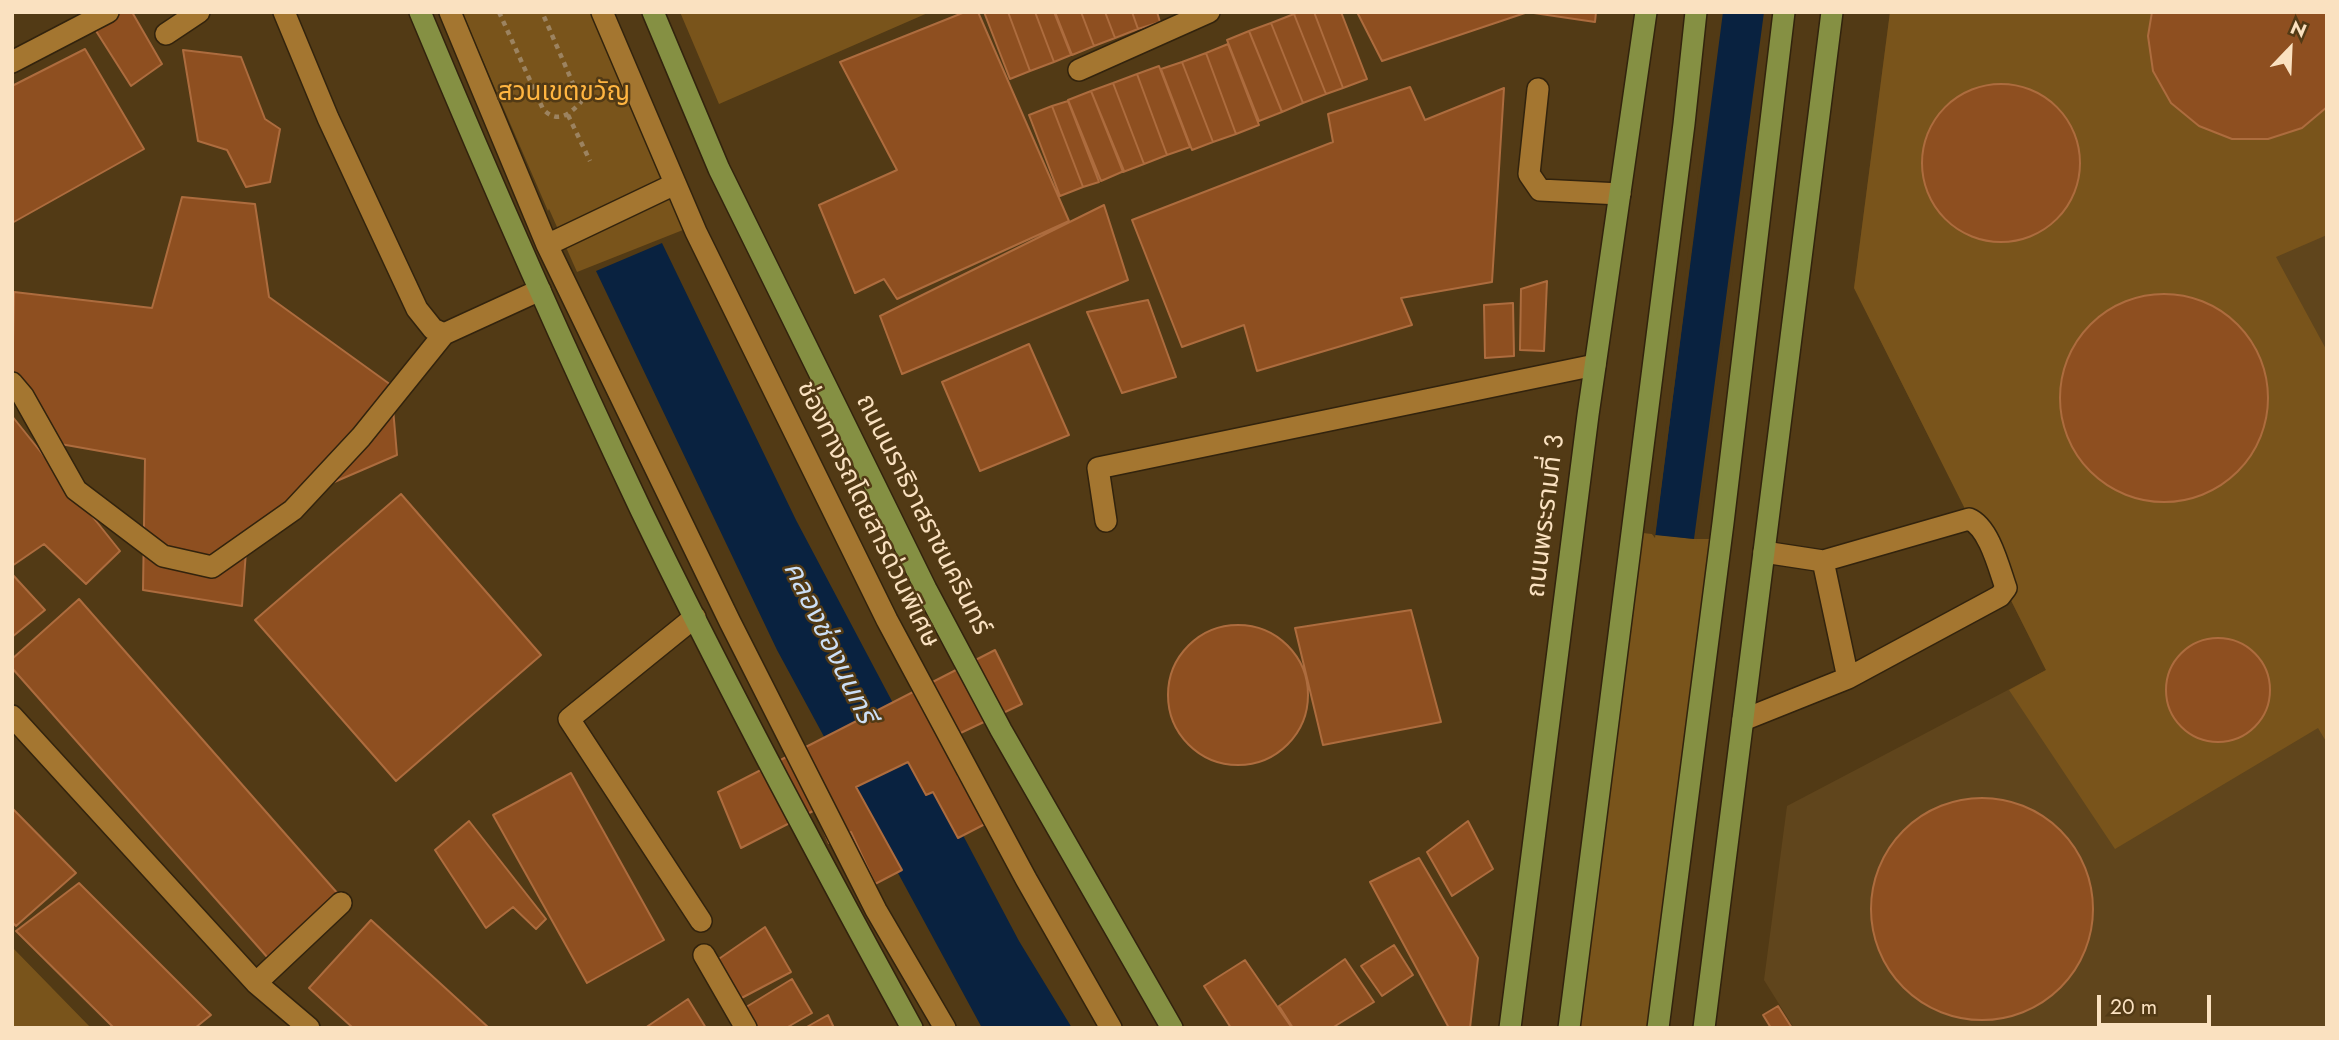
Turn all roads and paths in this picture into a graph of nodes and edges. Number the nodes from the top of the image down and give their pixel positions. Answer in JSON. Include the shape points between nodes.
{"nodes":[{"id":1,"x":108,"y":12,"type":"edge"},
{"id":2,"x":199,"y":12,"type":"edge"},
{"id":3,"x":284,"y":12,"type":"edge"},
{"id":4,"x":420,"y":12,"type":"edge"},
{"id":5,"x":450,"y":12,"type":"edge"},
{"id":6,"x":499,"y":12,"type":"edge"},
{"id":7,"x":542,"y":12,"type":"edge"},
{"id":8,"x":602,"y":12,"type":"edge"},
{"id":9,"x":653,"y":12,"type":"edge"},
{"id":10,"x":1209,"y":12,"type":"edge"},
{"id":11,"x":1646,"y":12,"type":"edge"},
{"id":12,"x":1696,"y":12,"type":"edge"},
{"id":13,"x":1784,"y":12,"type":"edge"},
{"id":14,"x":1832,"y":12,"type":"edge"},
{"id":15,"x":166,"y":34,"type":"dead end"},
{"id":16,"x":12,"y":62,"type":"edge"},
{"id":17,"x":1079,"y":69,"type":"dead end"},
{"id":18,"x":1538,"y":89,"type":"dead end"},
{"id":19,"x":568,"y":115,"type":"junction"},
{"id":20,"x":590,"y":161,"type":"dead end"},
{"id":21,"x":675,"y":184,"type":"junction"},
{"id":22,"x":1620,"y":194,"type":"junction"},
{"id":23,"x":547,"y":245,"type":"junction"},
{"id":24,"x":540,"y":290,"type":"junction"},
{"id":25,"x":444,"y":334,"type":"junction"},
{"id":26,"x":1595,"y":365,"type":"junction"},
{"id":27,"x":12,"y":383,"type":"edge"},
{"id":28,"x":1106,"y":522,"type":"dead end"},
{"id":29,"x":1764,"y":552,"type":"junction"},
{"id":30,"x":1823,"y":561,"type":"junction"},
{"id":31,"x":695,"y":617,"type":"junction"},
{"id":32,"x":1848,"y":678,"type":"junction"},
{"id":33,"x":12,"y":716,"type":"edge"},
{"id":34,"x":1743,"y":720,"type":"junction"},
{"id":35,"x":341,"y":903,"type":"dead end"},
{"id":36,"x":701,"y":921,"type":"dead end"},
{"id":37,"x":704,"y":955,"type":"dead end"},
{"id":38,"x":256,"y":984,"type":"junction"},
{"id":39,"x":309,"y":1028,"type":"edge"},
{"id":40,"x":746,"y":1028,"type":"edge"},
{"id":41,"x":912,"y":1028,"type":"edge"},
{"id":42,"x":945,"y":1028,"type":"edge"},
{"id":43,"x":1111,"y":1028,"type":"edge"},
{"id":44,"x":1172,"y":1028,"type":"edge"},
{"id":45,"x":1510,"y":1028,"type":"edge"},
{"id":46,"x":1569,"y":1028,"type":"edge"},
{"id":47,"x":1658,"y":1028,"type":"edge"},
{"id":48,"x":1704,"y":1028,"type":"edge"}],
"edges":[{"from":1,"to":16,"type":"street"},
{"from":2,"to":15,"type":"street"},
{"from":3,"to":25,"type":"street","via":[[417,309],[433,329]]},
{"from":4,"to":24,"type":"main road"},
{"from":5,"to":23,"type":"street"},
{"from":6,"to":19,"type":"path","via":[[543,109],[549,116]]},
{"from":7,"to":19,"type":"path","via":[[581,102]]},
{"from":8,"to":21,"type":"street","name":"ช่องทางรถโดยสารด่วนพิเศษ"},
{"from":9,"to":44,"type":"main road","name":"ถนนนราธิวาสราชนครินทร์","via":[[719,169],[926,589]]},
{"from":10,"to":17,"type":"street"},
{"from":11,"to":22,"type":"main road","name":"ถนนพระรามที่ 3"},
{"from":12,"to":46,"type":"main road"},
{"from":13,"to":47,"type":"main road"},
{"from":14,"to":29,"type":"main road"},
{"from":18,"to":22,"type":"street","via":[[1529,174],[1540,190]]},
{"from":19,"to":20,"type":"path"},
{"from":21,"to":23,"type":"street"},
{"from":21,"to":43,"type":"street","name":"ช่องทางรถโดยสารด่วนพิเศษ","via":[[887,620]]},
{"from":22,"to":26,"type":"main road","name":"ถนนพระรามที่ 3"},
{"from":23,"to":42,"type":"street","via":[[870,898]]},
{"from":24,"to":25,"type":"street"},
{"from":24,"to":31,"type":"main road"},
{"from":25,"to":27,"type":"street","via":[[361,437],[293,510],[212,567],[163,556],[76,490]]},
{"from":26,"to":28,"type":"street","via":[[1098,468]]},
{"from":26,"to":45,"type":"main road","name":"ถนนพระรามที่ 3"},
{"from":29,"to":30,"type":"street"},
{"from":29,"to":34,"type":"main road"},
{"from":30,"to":32,"type":"street"},
{"from":30,"to":32,"type":"street","via":[[1969,519],[1980,526],[2006,587],[2000,596]]},
{"from":31,"to":36,"type":"street","via":[[569,719]]},
{"from":31,"to":41,"type":"main road"},
{"from":32,"to":34,"type":"street"},
{"from":33,"to":38,"type":"street"},
{"from":34,"to":48,"type":"main road"},
{"from":35,"to":38,"type":"street"},
{"from":37,"to":40,"type":"street"},
{"from":38,"to":39,"type":"street"}]}
